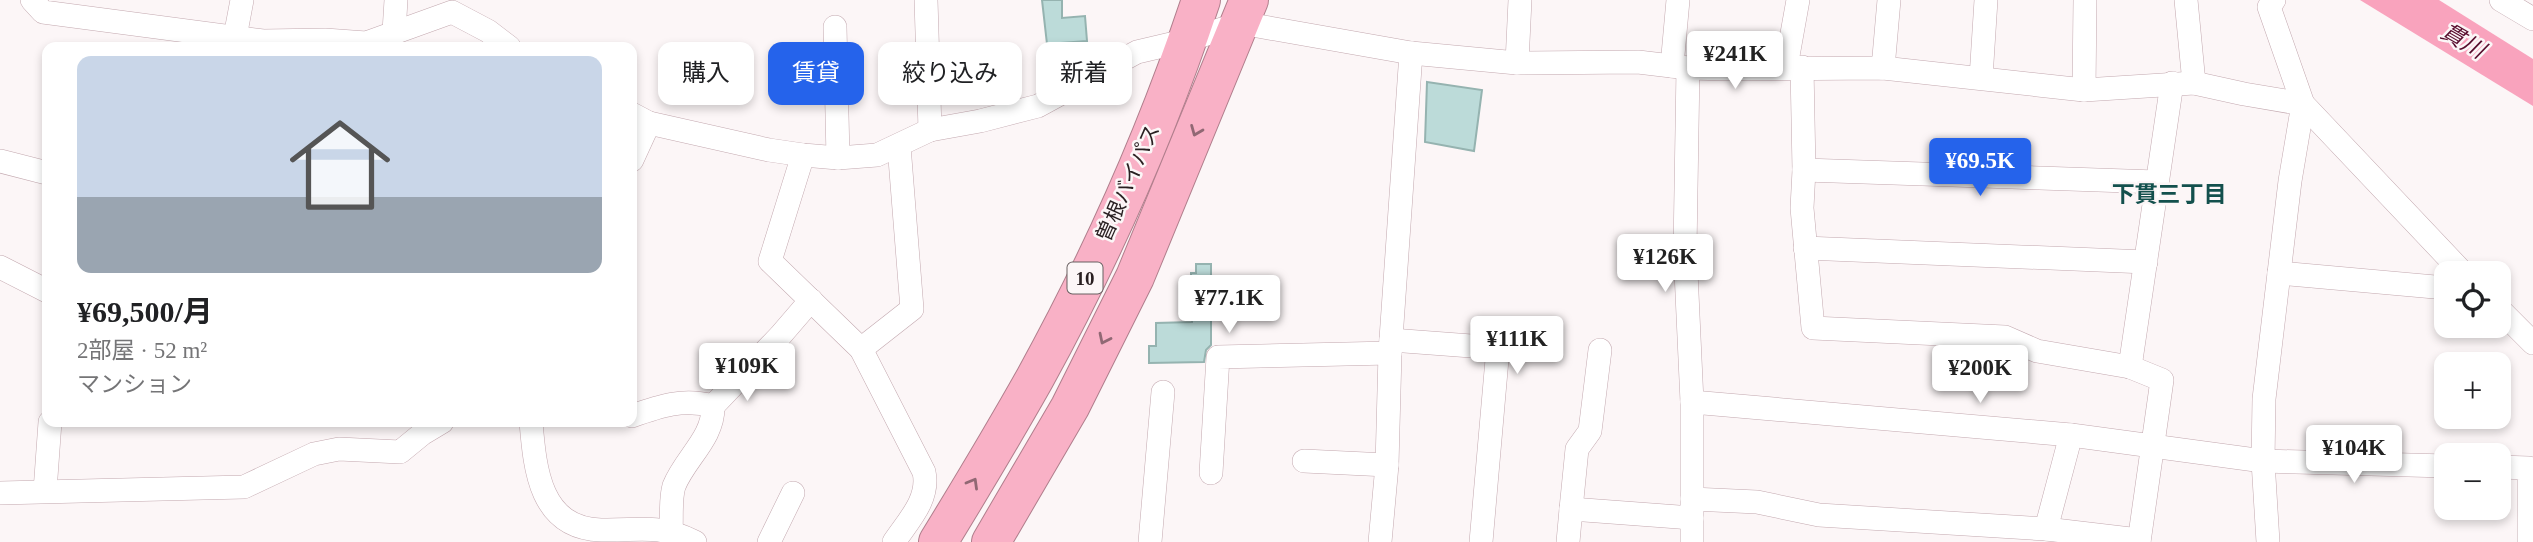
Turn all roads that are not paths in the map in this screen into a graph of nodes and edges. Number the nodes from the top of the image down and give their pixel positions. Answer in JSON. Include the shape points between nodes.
{"nodes":[{"id":1,"x":32,"y":0,"type":"edge"},
{"id":2,"x":242,"y":0,"type":"edge"},
{"id":3,"x":396,"y":0,"type":"edge"},
{"id":4,"x":926,"y":0,"type":"edge"},
{"id":5,"x":1202,"y":0,"type":"edge"},
{"id":6,"x":1520,"y":0,"type":"edge"},
{"id":7,"x":1678,"y":0,"type":"edge"},
{"id":8,"x":1798,"y":0,"type":"edge"},
{"id":9,"x":1889,"y":0,"type":"edge"},
{"id":10,"x":1986,"y":0,"type":"edge"},
{"id":11,"x":2085,"y":0,"type":"edge"},
{"id":12,"x":2186,"y":0,"type":"edge"},
{"id":13,"x":2274,"y":0,"type":"edge"},
{"id":14,"x":2501,"y":0,"type":"edge"},
{"id":15,"x":1245,"y":11,"type":"edge"},
{"id":16,"x":2533,"y":19,"type":"edge"},
{"id":17,"x":835,"y":27,"type":"dead end"},
{"id":18,"x":394,"y":32,"type":"junction"},
{"id":19,"x":235,"y":37,"type":"junction"},
{"id":20,"x":486,"y":39,"type":"edge"},
{"id":21,"x":1188,"y":40,"type":"junction"},
{"id":22,"x":341,"y":42,"type":"edge"},
{"id":23,"x":372,"y":42,"type":"edge"},
{"id":24,"x":1411,"y":53,"type":"junction"},
{"id":25,"x":1517,"y":63,"type":"junction"},
{"id":26,"x":1680,"y":67,"type":"junction"},
{"id":27,"x":1794,"y":67,"type":"junction"},
{"id":28,"x":1883,"y":68,"type":"junction"},
{"id":29,"x":1981,"y":78,"type":"junction"},
{"id":30,"x":2183,"y":83,"type":"junction"},
{"id":31,"x":2084,"y":90,"type":"junction"},
{"id":32,"x":2302,"y":104,"type":"junction"},
{"id":33,"x":641,"y":118,"type":"edge"},
{"id":34,"x":930,"y":130,"type":"junction"},
{"id":35,"x":637,"y":137,"type":"edge"},
{"id":36,"x":899,"y":146,"type":"junction"},
{"id":37,"x":803,"y":155,"type":"junction"},
{"id":38,"x":838,"y":158,"type":"junction"},
{"id":39,"x":0,"y":160,"type":"edge"},
{"id":40,"x":1804,"y":170,"type":"junction"},
{"id":41,"x":42,"y":172,"type":"edge"},
{"id":42,"x":2157,"y":181,"type":"junction"},
{"id":43,"x":1805,"y":247,"type":"junction"},
{"id":44,"x":2146,"y":261,"type":"junction"},
{"id":45,"x":2452,"y":261,"type":"edge"},
{"id":46,"x":0,"y":267,"type":"edge"},
{"id":47,"x":2279,"y":273,"type":"junction"},
{"id":48,"x":2434,"y":287,"type":"edge"},
{"id":49,"x":42,"y":288,"type":"edge"},
{"id":50,"x":811,"y":300,"type":"junction"},
{"id":51,"x":2511,"y":321,"type":"edge"},
{"id":52,"x":2533,"y":343,"type":"edge"},
{"id":53,"x":1391,"y":346,"type":"junction"},
{"id":54,"x":861,"y":349,"type":"junction"},
{"id":55,"x":1600,"y":350,"type":"dead end"},
{"id":56,"x":2130,"y":367,"type":"junction"},
{"id":57,"x":1163,"y":392,"type":"dead end"},
{"id":58,"x":1692,"y":402,"type":"junction"},
{"id":59,"x":713,"y":406,"type":"junction"},
{"id":60,"x":637,"y":414,"type":"edge"},
{"id":61,"x":50,"y":427,"type":"edge"},
{"id":62,"x":434,"y":427,"type":"edge"},
{"id":63,"x":532,"y":427,"type":"edge"},
{"id":64,"x":2071,"y":435,"type":"junction"},
{"id":65,"x":2153,"y":446,"type":"junction"},
{"id":66,"x":1304,"y":461,"type":"dead end"},
{"id":67,"x":2263,"y":461,"type":"junction"},
{"id":68,"x":1387,"y":465,"type":"junction"},
{"id":69,"x":2434,"y":466,"type":"edge"},
{"id":70,"x":2511,"y":467,"type":"edge"},
{"id":71,"x":1211,"y":474,"type":"dead end"},
{"id":72,"x":45,"y":491,"type":"junction"},
{"id":73,"x":0,"y":493,"type":"edge"},
{"id":74,"x":793,"y":493,"type":"dead end"},
{"id":75,"x":1572,"y":509,"type":"junction"},
{"id":76,"x":1692,"y":509,"type":"junction"},
{"id":77,"x":2046,"y":529,"type":"junction"},
{"id":78,"x":687,"y":539,"type":"edge"},
{"id":79,"x":2139,"y":541,"type":"edge"},
{"id":80,"x":769,"y":542,"type":"edge"},
{"id":81,"x":894,"y":542,"type":"edge"},
{"id":82,"x":938,"y":542,"type":"edge"},
{"id":83,"x":991,"y":542,"type":"edge"},
{"id":84,"x":1150,"y":542,"type":"edge"},
{"id":85,"x":1380,"y":542,"type":"edge"},
{"id":86,"x":1481,"y":542,"type":"edge"},
{"id":87,"x":1568,"y":542,"type":"edge"},
{"id":88,"x":1692,"y":542,"type":"edge"},
{"id":89,"x":2268,"y":542,"type":"edge"},
{"id":90,"x":2529,"y":542,"type":"edge"}],
"edges":[{"from":1,"to":19,"type":"street","via":[[43,12]]},
{"from":2,"to":19,"type":"street"},
{"from":3,"to":18,"type":"street"},
{"from":4,"to":34,"type":"street"},
{"from":5,"to":21,"type":"highway","name":"曽根バイパス","number":"10"},
{"from":6,"to":25,"type":"street"},
{"from":7,"to":26,"type":"street"},
{"from":8,"to":27,"type":"street"},
{"from":9,"to":28,"type":"street"},
{"from":10,"to":29,"type":"street"},
{"from":11,"to":31,"type":"street"},
{"from":12,"to":30,"type":"street"},
{"from":13,"to":32,"type":"street","via":[[2269,7]]},
{"from":14,"to":16,"type":"street"},
{"from":15,"to":21,"type":"street"},
{"from":15,"to":24,"type":"street"},
{"from":15,"to":83,"type":"highway","name":"曽根バイパス","number":"10","one_way":true,"via":[[1135,277],[1070,407]]},
{"from":17,"to":38,"type":"street"},
{"from":18,"to":20,"type":"street","via":[[452,12]]},
{"from":18,"to":23,"type":"street"},
{"from":19,"to":22,"type":"street"},
{"from":21,"to":34,"type":"street","via":[[1137,52],[1038,106]]},
{"from":82,"to":21,"type":"highway","name":"曽根バイパス","number":"10","one_way":true,"via":[[1035,377],[1087,275]]},
{"from":24,"to":25,"type":"street"},
{"from":24,"to":53,"type":"street"},
{"from":25,"to":26,"type":"street","via":[[1637,62]]},
{"from":26,"to":27,"type":"street"},
{"from":26,"to":58,"type":"street"},
{"from":27,"to":28,"type":"street"},
{"from":27,"to":40,"type":"street"},
{"from":28,"to":29,"type":"street"},
{"from":29,"to":31,"type":"street"},
{"from":30,"to":31,"type":"street"},
{"from":30,"to":32,"type":"street"},
{"from":30,"to":42,"type":"street"},
{"from":32,"to":45,"type":"street"},
{"from":32,"to":47,"type":"street"},
{"from":33,"to":35,"type":"street"},
{"from":33,"to":37,"type":"street"},
{"from":34,"to":36,"type":"street"},
{"from":36,"to":38,"type":"street","via":[[877,155]]},
{"from":36,"to":54,"type":"street","via":[[912,309]]},
{"from":37,"to":38,"type":"street"},
{"from":37,"to":50,"type":"street","via":[[770,261]]},
{"from":39,"to":41,"type":"street"},
{"from":40,"to":42,"type":"street"},
{"from":40,"to":43,"type":"street"},
{"from":42,"to":44,"type":"street"},
{"from":43,"to":44,"type":"street"},
{"from":43,"to":56,"type":"street","via":[[1813,328],[2005,337],[2037,351]]},
{"from":44,"to":56,"type":"street"},
{"from":46,"to":49,"type":"street"},
{"from":47,"to":48,"type":"street"},
{"from":47,"to":67,"type":"street","via":[[2264,399]]},
{"from":50,"to":54,"type":"street"},
{"from":50,"to":59,"type":"street"},
{"from":51,"to":52,"type":"street"},
{"from":53,"to":68,"type":"street"},
{"from":53,"to":71,"type":"street","via":[[1218,357]]},
{"from":53,"to":86,"type":"street","via":[[1498,348]]},
{"from":54,"to":81,"type":"street","via":[[926,483],[921,501]]},
{"from":55,"to":75,"type":"street","via":[[1590,430],[1577,449]]},
{"from":56,"to":65,"type":"street","via":[[2162,380]]},
{"from":57,"to":84,"type":"street"},
{"from":58,"to":64,"type":"street"},
{"from":58,"to":76,"type":"street"},
{"from":59,"to":60,"type":"street","via":[[678,402]]},
{"from":59,"to":78,"type":"street","via":[[703,440],[674,487]]},
{"from":61,"to":72,"type":"street"},
{"from":62,"to":72,"type":"street","via":[[400,452],[339,449],[314,454],[244,487]]},
{"from":63,"to":78,"type":"street","via":[[544,494],[556,513],[573,525],[600,530],[632,527]]},
{"from":64,"to":65,"type":"street"},
{"from":64,"to":77,"type":"street"},
{"from":65,"to":67,"type":"street"},
{"from":65,"to":79,"type":"street"},
{"from":66,"to":68,"type":"street"},
{"from":67,"to":69,"type":"street"},
{"from":67,"to":89,"type":"street"},
{"from":68,"to":85,"type":"street"},
{"from":70,"to":90,"type":"street","via":[[2529,468]]},
{"from":72,"to":73,"type":"street"},
{"from":74,"to":80,"type":"street"},
{"from":75,"to":76,"type":"street"},
{"from":75,"to":87,"type":"street"},
{"from":76,"to":77,"type":"street","via":[[1757,502],[1819,515]]},
{"from":76,"to":88,"type":"street"},
{"from":77,"to":79,"type":"street"}]}
